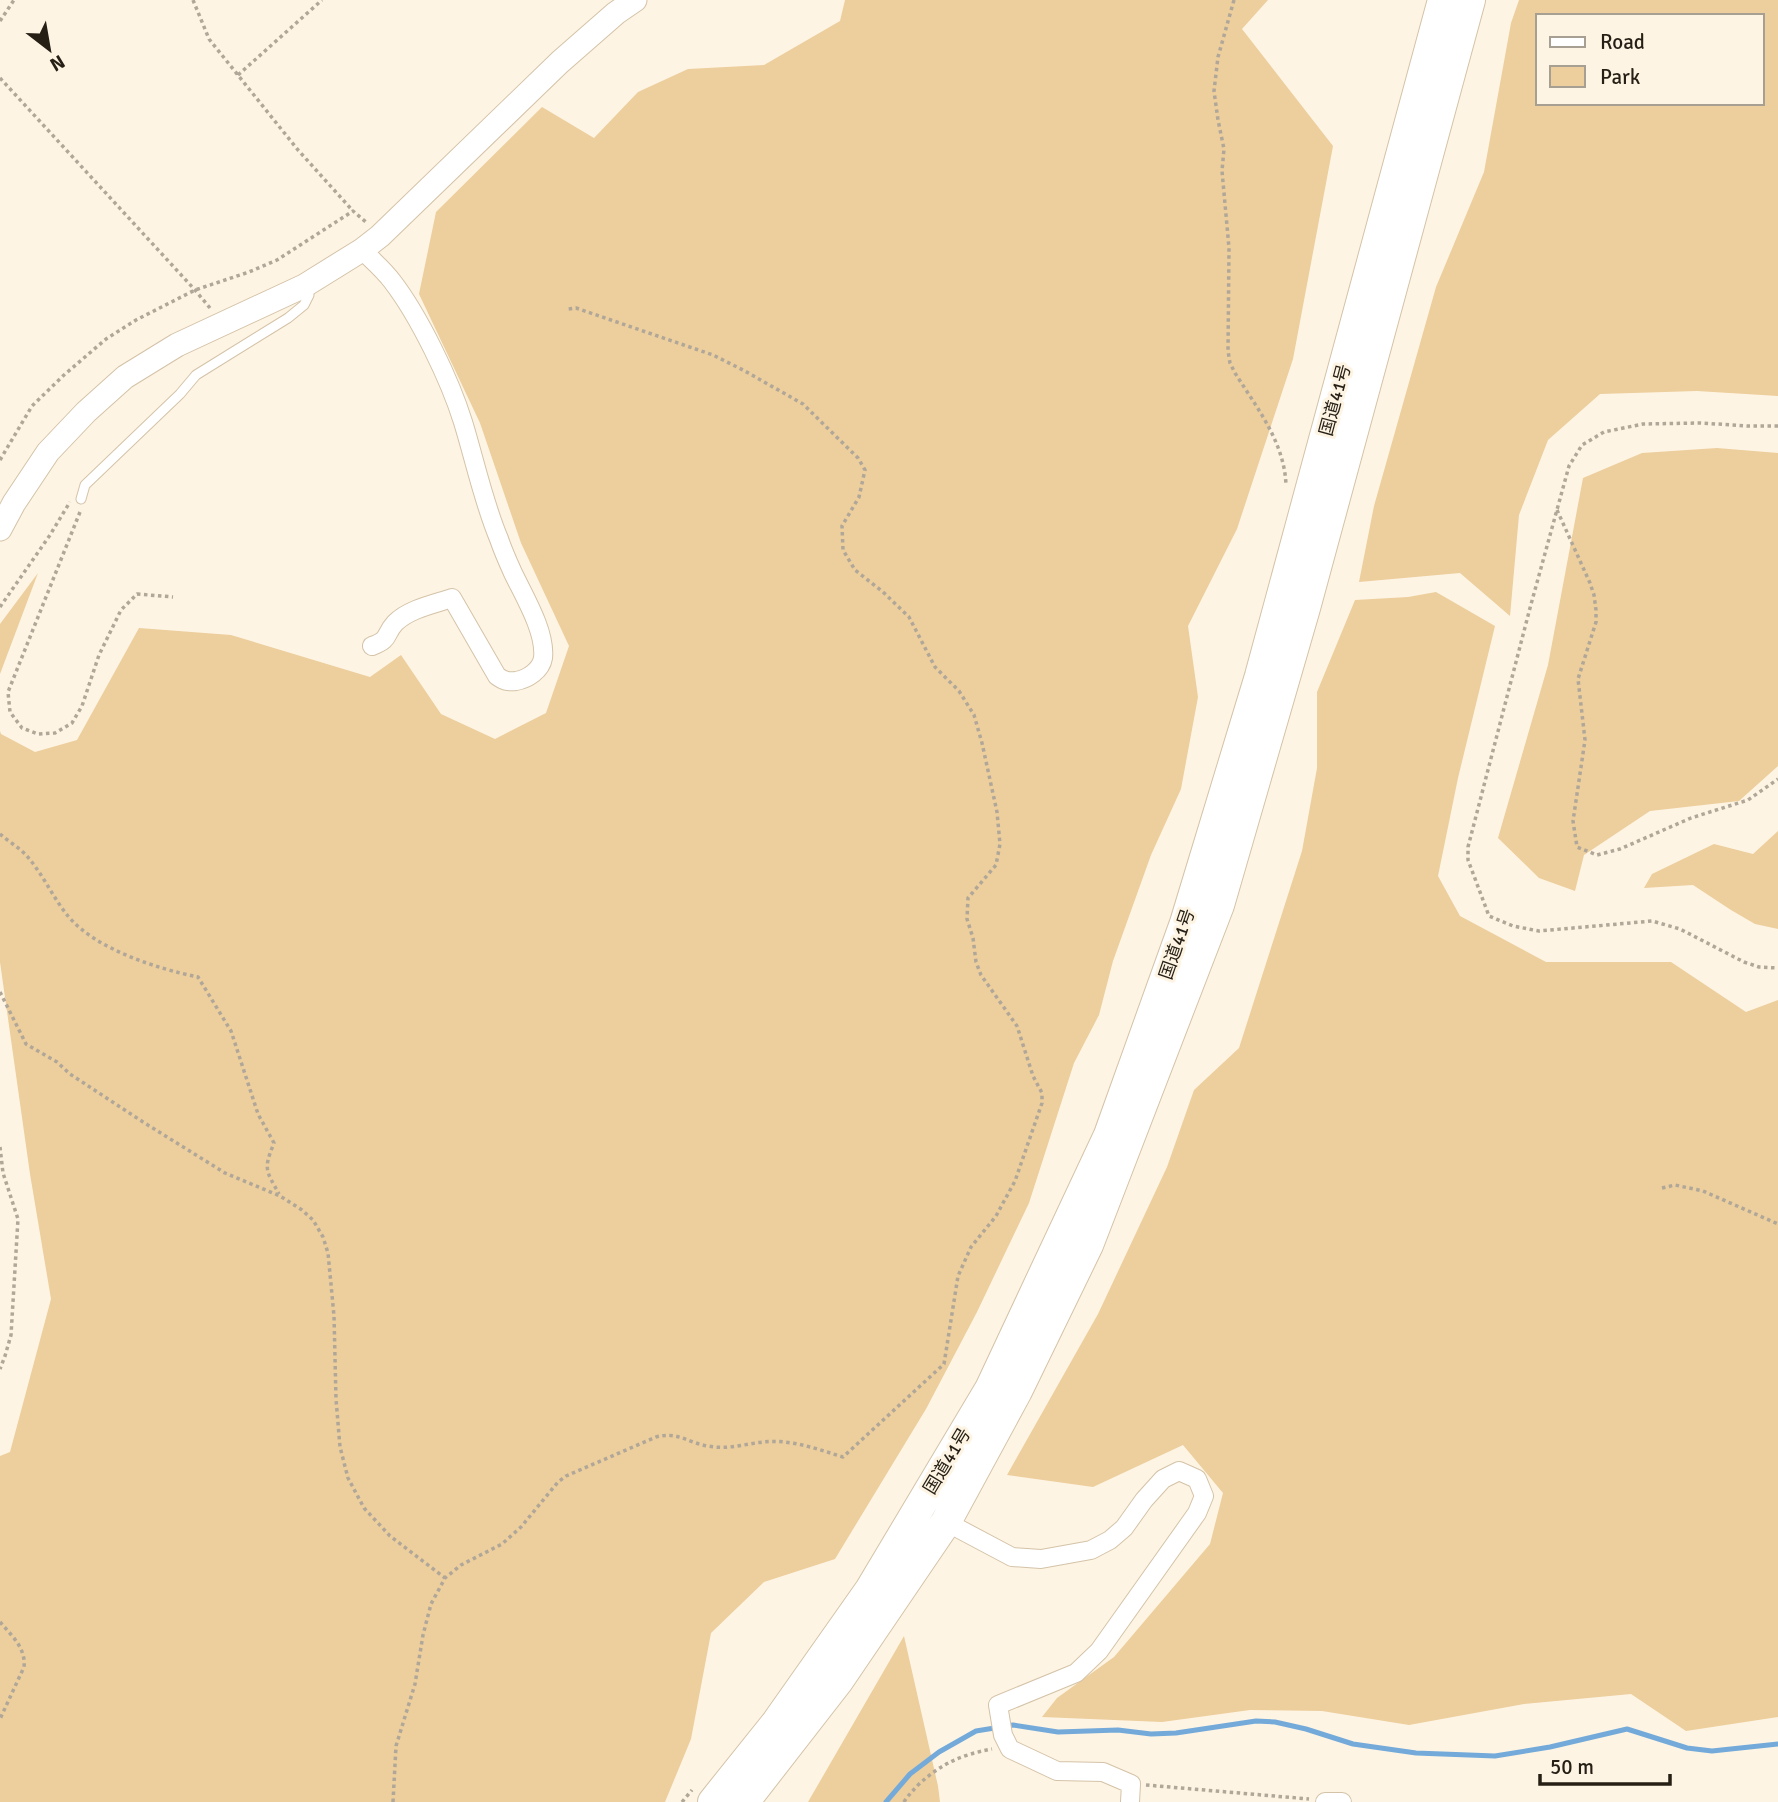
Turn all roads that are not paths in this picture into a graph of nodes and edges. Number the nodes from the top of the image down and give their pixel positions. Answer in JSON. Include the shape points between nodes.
{"nodes":[{"id":1,"x":635,"y":0,"type":"edge"},
{"id":2,"x":1443,"y":0,"type":"edge"},
{"id":3,"x":1470,"y":0,"type":"edge"},
{"id":4,"x":371,"y":243,"type":"junction"},
{"id":5,"x":304,"y":286,"type":"junction"},
{"id":6,"x":81,"y":499,"type":"road end"},
{"id":7,"x":0,"y":529,"type":"edge"},
{"id":8,"x":372,"y":646,"type":"dead end"},
{"id":9,"x":946,"y":1522,"type":"junction"},
{"id":10,"x":706,"y":1792,"type":"edge"},
{"id":11,"x":744,"y":1802,"type":"edge"},
{"id":12,"x":1130,"y":1802,"type":"edge"},
{"id":13,"x":1325,"y":1802,"type":"edge"},
{"id":14,"x":1342,"y":1802,"type":"edge"}],
"edges":[{"from":1,"to":4,"type":"street","via":[[551,70]]},
{"from":2,"to":10,"type":"highway","name":"国道41号","via":[[1260,676],[1185,923],[1108,1135],[990,1390],[870,1590],[777,1722]]},
{"from":3,"to":9,"type":"highway","name":"国道41号","via":[[1219,905],[1088,1245]]},
{"from":4,"to":5,"type":"street"},
{"from":4,"to":8,"type":"street","via":[[444,373],[488,510],[538,627],[543,659],[530,676],[504,681],[452,598],[411,612],[395,623],[383,642]]},
{"from":5,"to":6,"type":"lane","via":[[309,295],[304,305],[196,375],[85,485]]},
{"from":5,"to":7,"type":"street","via":[[177,345],[125,377],[48,452]]},
{"from":9,"to":11,"type":"highway","name":"国道41号","via":[[838,1681]]},
{"from":9,"to":12,"type":"street","via":[[1012,1557],[1041,1559],[1091,1550],[1110,1540],[1163,1479],[1179,1471],[1197,1479],[1203,1496],[1197,1513],[1099,1651],[1076,1673],[998,1704],[1004,1734],[1058,1770],[1103,1772],[1131,1784]]},
{"from":13,"to":14,"type":"street"}]}
